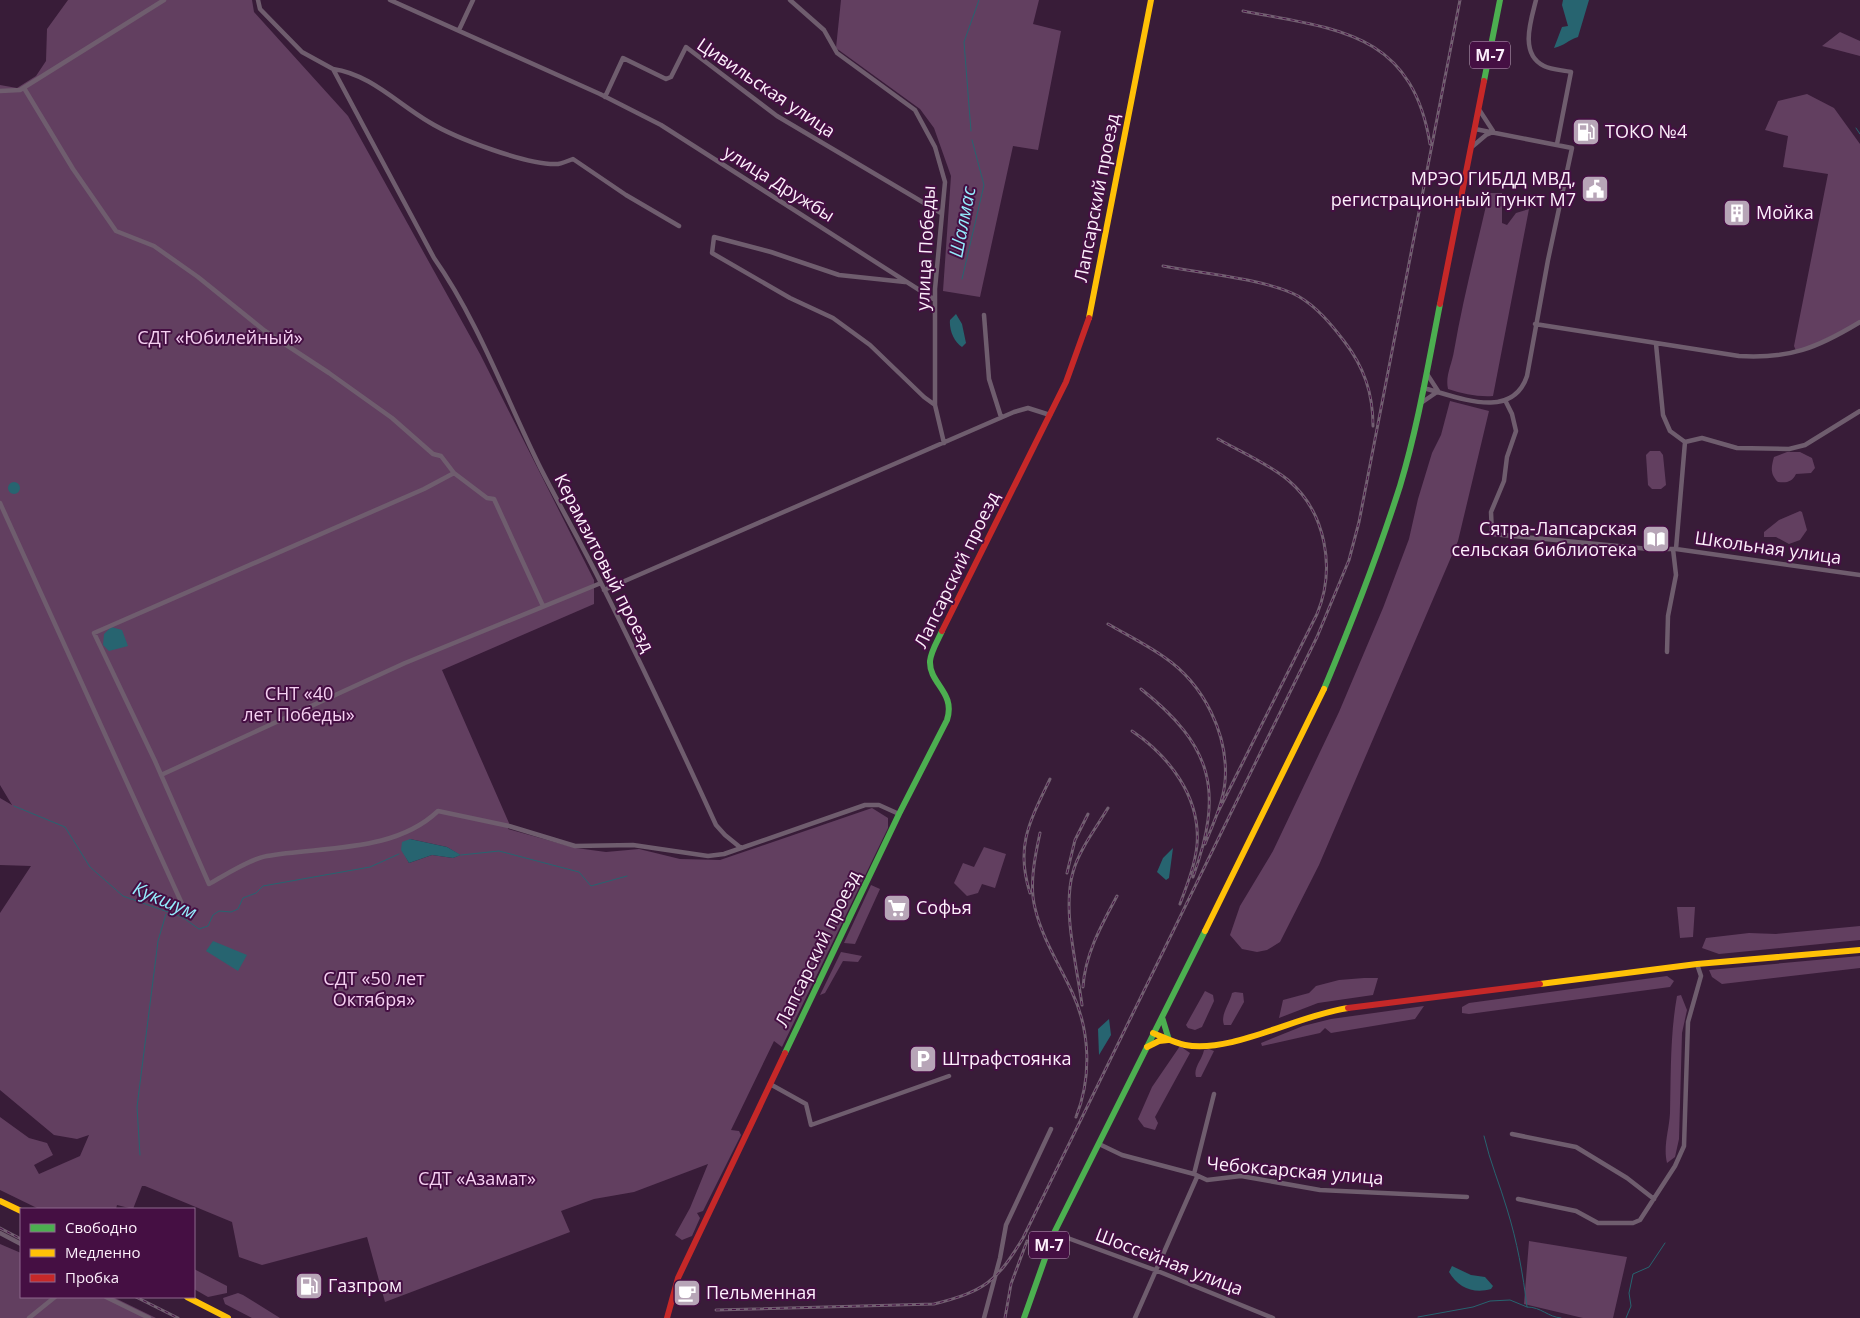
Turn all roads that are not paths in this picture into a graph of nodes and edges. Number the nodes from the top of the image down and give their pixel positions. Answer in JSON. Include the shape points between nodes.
{"nodes":[{"id":1,"x":164,"y":0,"type":"edge"},
{"id":2,"x":258,"y":0,"type":"edge"},
{"id":3,"x":390,"y":0,"type":"edge"},
{"id":4,"x":473,"y":0,"type":"edge"},
{"id":5,"x":790,"y":0,"type":"edge"},
{"id":6,"x":1151,"y":0,"type":"edge"},
{"id":7,"x":1500,"y":0,"type":"edge"},
{"id":8,"x":1536,"y":0,"type":"edge"},
{"id":9,"x":459,"y":30,"type":"junction"},
{"id":10,"x":334,"y":69,"type":"junction"},
{"id":11,"x":24,"y":88,"type":"junction"},
{"id":12,"x":0,"y":91,"type":"edge"},
{"id":13,"x":605,"y":97,"type":"junction"},
{"id":14,"x":1479,"y":110,"type":"junction"},
{"id":15,"x":1476,"y":129,"type":"junction"},
{"id":16,"x":1494,"y":132,"type":"junction"},
{"id":17,"x":1558,"y":144,"type":"junction"},
{"id":18,"x":1472,"y":147,"type":"junction"},
{"id":19,"x":941,"y":213,"type":"junction"},
{"id":20,"x":679,"y":226,"type":"dead end"},
{"id":21,"x":906,"y":282,"type":"junction"},
{"id":22,"x":935,"y":300,"type":"junction"},
{"id":23,"x":984,"y":315,"type":"dead end"},
{"id":24,"x":1860,"y":322,"type":"edge"},
{"id":25,"x":1535,"y":324,"type":"junction"},
{"id":26,"x":1656,"y":344,"type":"junction"},
{"id":27,"x":1426,"y":372,"type":"junction"},
{"id":28,"x":1423,"y":388,"type":"junction"},
{"id":29,"x":1439,"y":392,"type":"junction"},
{"id":30,"x":1505,"y":400,"type":"junction"},
{"id":31,"x":935,"y":404,"type":"junction"},
{"id":32,"x":1420,"y":404,"type":"junction"},
{"id":33,"x":1860,"y":411,"type":"edge"},
{"id":34,"x":1050,"y":414,"type":"junction"},
{"id":35,"x":1001,"y":417,"type":"junction"},
{"id":36,"x":1685,"y":442,"type":"junction"},
{"id":37,"x":944,"y":443,"type":"junction"},
{"id":38,"x":454,"y":473,"type":"junction"},
{"id":39,"x":0,"y":503,"type":"edge"},
{"id":40,"x":1675,"y":549,"type":"junction"},
{"id":41,"x":1860,"y":575,"type":"edge"},
{"id":42,"x":601,"y":583,"type":"junction"},
{"id":43,"x":604,"y":590,"type":"junction"},
{"id":44,"x":542,"y":606,"type":"junction"},
{"id":45,"x":1667,"y":652,"type":"dead end"},
{"id":46,"x":161,"y":775,"type":"junction"},
{"id":47,"x":899,"y":814,"type":"junction"},
{"id":48,"x":741,"y":848,"type":"junction"},
{"id":49,"x":183,"y":906,"type":"dead end"},
{"id":50,"x":1860,"y":950,"type":"edge"},
{"id":51,"x":1697,"y":964,"type":"junction"},
{"id":52,"x":1162,"y":1015,"type":"junction"},
{"id":53,"x":1153,"y":1033,"type":"junction"},
{"id":54,"x":1169,"y":1040,"type":"junction"},
{"id":55,"x":1145,"y":1048,"type":"junction"},
{"id":56,"x":949,"y":1076,"type":"dead end"},
{"id":57,"x":770,"y":1084,"type":"junction"},
{"id":58,"x":1214,"y":1094,"type":"dead end"},
{"id":59,"x":1052,"y":1128,"type":"dead end"},
{"id":60,"x":1512,"y":1134,"type":"dead end"},
{"id":61,"x":1098,"y":1143,"type":"junction"},
{"id":62,"x":1196,"y":1175,"type":"junction"},
{"id":63,"x":1467,"y":1197,"type":"dead end"},
{"id":64,"x":1518,"y":1199,"type":"dead end"},
{"id":65,"x":1654,"y":1199,"type":"junction"},
{"id":66,"x":0,"y":1201,"type":"edge"},
{"id":67,"x":20,"y":1211,"type":"edge"},
{"id":68,"x":0,"y":1232,"type":"edge"},
{"id":69,"x":1054,"y":1233,"type":"junction"},
{"id":70,"x":20,"y":1243,"type":"edge"},
{"id":71,"x":1155,"y":1270,"type":"junction"},
{"id":72,"x":54,"y":1298,"type":"edge"},
{"id":73,"x":108,"y":1298,"type":"edge"},
{"id":74,"x":189,"y":1298,"type":"edge"},
{"id":75,"x":30,"y":1318,"type":"edge"},
{"id":76,"x":149,"y":1318,"type":"edge"},
{"id":77,"x":228,"y":1318,"type":"edge"},
{"id":78,"x":667,"y":1318,"type":"edge"},
{"id":79,"x":984,"y":1318,"type":"edge"},
{"id":80,"x":1024,"y":1318,"type":"edge"},
{"id":81,"x":1135,"y":1318,"type":"edge"},
{"id":82,"x":1273,"y":1318,"type":"edge"}],
"edges":[{"from":1,"to":11,"type":"street"},
{"from":2,"to":10,"type":"street","via":[[260,9],[302,52]]},
{"from":3,"to":9,"type":"street","name":"улица Дружбы"},
{"from":4,"to":9,"type":"street"},
{"from":5,"to":19,"type":"street","name":"улица Победы","via":[[824,30],[837,53],[915,110],[935,147],[945,182]]},
{"from":6,"to":34,"type":"main road","name":"Лапсарский проезд","via":[[1087,326]]},
{"from":7,"to":14,"type":"main road","number":"М-7"},
{"from":8,"to":17,"type":"street","via":[[1529,29],[1532,54],[1543,66],[1571,72]]},
{"from":9,"to":13,"type":"street","name":"улица Дружбы"},
{"from":10,"to":20,"type":"street","via":[[350,72],[430,123],[479,146],[540,162],[558,164],[573,159]]},
{"from":10,"to":42,"type":"street","name":"Керамзитовый проезд","via":[[434,258],[452,283],[541,469]]},
{"from":11,"to":12,"type":"street"},
{"from":11,"to":38,"type":"street","via":[[116,231],[154,246],[198,277],[265,331],[392,418],[433,454],[441,456]]},
{"from":13,"to":19,"type":"street","name":"Цивильская улица","via":[[624,58],[666,80],[671,77],[686,47],[777,116]]},
{"from":13,"to":21,"type":"street","name":"улица Дружбы","via":[[662,125]]},
{"from":14,"to":15,"type":"main road"},
{"from":14,"to":16,"type":"street"},
{"from":15,"to":16,"type":"street"},
{"from":15,"to":18,"type":"main road"},
{"from":16,"to":17,"type":"street"},
{"from":16,"to":18,"type":"street"},
{"from":17,"to":25,"type":"street","via":[[1572,148]]},
{"from":18,"to":27,"type":"main road"},
{"from":19,"to":22,"type":"street","name":"улица Победы"},
{"from":21,"to":22,"type":"street","name":"улица Дружбы"},
{"from":21,"to":31,"type":"street","via":[[839,275],[714,236],[712,253],[790,298],[833,318],[870,345]]},
{"from":22,"to":31,"type":"street","name":"улица Победы"},
{"from":23,"to":35,"type":"street","via":[[989,380]]},
{"from":24,"to":26,"type":"street","via":[[1817,345],[1777,357],[1739,356]]},
{"from":25,"to":26,"type":"street"},
{"from":25,"to":30,"type":"street","via":[[1524,385],[1518,393]]},
{"from":26,"to":36,"type":"street","via":[[1663,415],[1670,431]]},
{"from":27,"to":28,"type":"main road"},
{"from":27,"to":29,"type":"street"},
{"from":28,"to":29,"type":"street"},
{"from":28,"to":32,"type":"main road"},
{"from":29,"to":30,"type":"street","via":[[1478,402]]},
{"from":29,"to":32,"type":"street"},
{"from":30,"to":40,"type":"street","name":"Школьная улица","via":[[1516,431],[1504,481],[1491,512],[1492,534]]},
{"from":31,"to":37,"type":"street","name":"улица Победы"},
{"from":32,"to":52,"type":"main road","via":[[1390,515],[1362,599],[1337,659],[1312,717]]},
{"from":33,"to":36,"type":"street","via":[[1804,445],[1789,450],[1737,448],[1702,438]]},
{"from":34,"to":35,"type":"street","via":[[1028,408]]},
{"from":34,"to":47,"type":"main road","name":"Лапсарский проезд","via":[[930,659],[931,670],[948,698],[950,711]]},
{"from":35,"to":37,"type":"street"},
{"from":36,"to":40,"type":"street"},
{"from":37,"to":43,"type":"street"},
{"from":38,"to":44,"type":"street","via":[[487,498],[494,499]]},
{"from":38,"to":46,"type":"street","via":[[94,633]]},
{"from":39,"to":49,"type":"street"},
{"from":40,"to":41,"type":"street","name":"Школьная улица"},
{"from":40,"to":45,"type":"street","via":[[1676,575],[1668,616]]},
{"from":42,"to":43,"type":"street","name":"Керамзитовый проезд"},
{"from":42,"to":44,"type":"street"},
{"from":43,"to":48,"type":"street","name":"Керамзитовый проезд","via":[[716,825]]},
{"from":44,"to":46,"type":"street","via":[[405,663]]},
{"from":46,"to":48,"type":"street","via":[[209,884],[266,856],[385,839],[425,823],[438,811],[509,826],[575,846],[633,845],[708,856]]},
{"from":47,"to":48,"type":"street","via":[[879,805],[865,805]]},
{"from":47,"to":57,"type":"main road","name":"Лапсарский проезд"},
{"from":50,"to":51,"type":"main road"},
{"from":51,"to":54,"type":"main road","via":[[1345,1008],[1322,1012],[1218,1046],[1197,1047]]},
{"from":51,"to":65,"type":"street","via":[[1701,976],[1688,1022],[1684,1146]]},
{"from":52,"to":53,"type":"main road"},
{"from":52,"to":54,"type":"main road"},
{"from":53,"to":54,"type":"main road"},
{"from":53,"to":55,"type":"main road"},
{"from":54,"to":55,"type":"main road"},
{"from":55,"to":61,"type":"main road"},
{"from":56,"to":57,"type":"street","via":[[811,1125],[806,1104]]},
{"from":57,"to":78,"type":"main road","name":"Лапсарский проезд","via":[[678,1278]]},
{"from":58,"to":62,"type":"street"},
{"from":59,"to":79,"type":"street","via":[[1006,1225]]},
{"from":60,"to":65,"type":"street","via":[[1576,1147]]},
{"from":61,"to":62,"type":"street","name":"Чебоксарская улица","via":[[1122,1155]]},
{"from":61,"to":69,"type":"main road","number":"М-7"},
{"from":62,"to":63,"type":"street","name":"Чебоксарская улица","via":[[1218,1180],[1249,1177],[1320,1190]]},
{"from":62,"to":71,"type":"street"},
{"from":64,"to":65,"type":"street","via":[[1576,1211],[1598,1223],[1634,1223],[1640,1220]]},
{"from":66,"to":67,"type":"main road"},
{"from":68,"to":70,"type":"street"},
{"from":69,"to":71,"type":"street","name":"Шоссейная улица"},
{"from":69,"to":80,"type":"main road","number":"М-7"},
{"from":71,"to":81,"type":"street"},
{"from":71,"to":82,"type":"street","name":"Шоссейная улица"},
{"from":72,"to":75,"type":"street"},
{"from":73,"to":76,"type":"street"},
{"from":74,"to":77,"type":"main road"}]}
